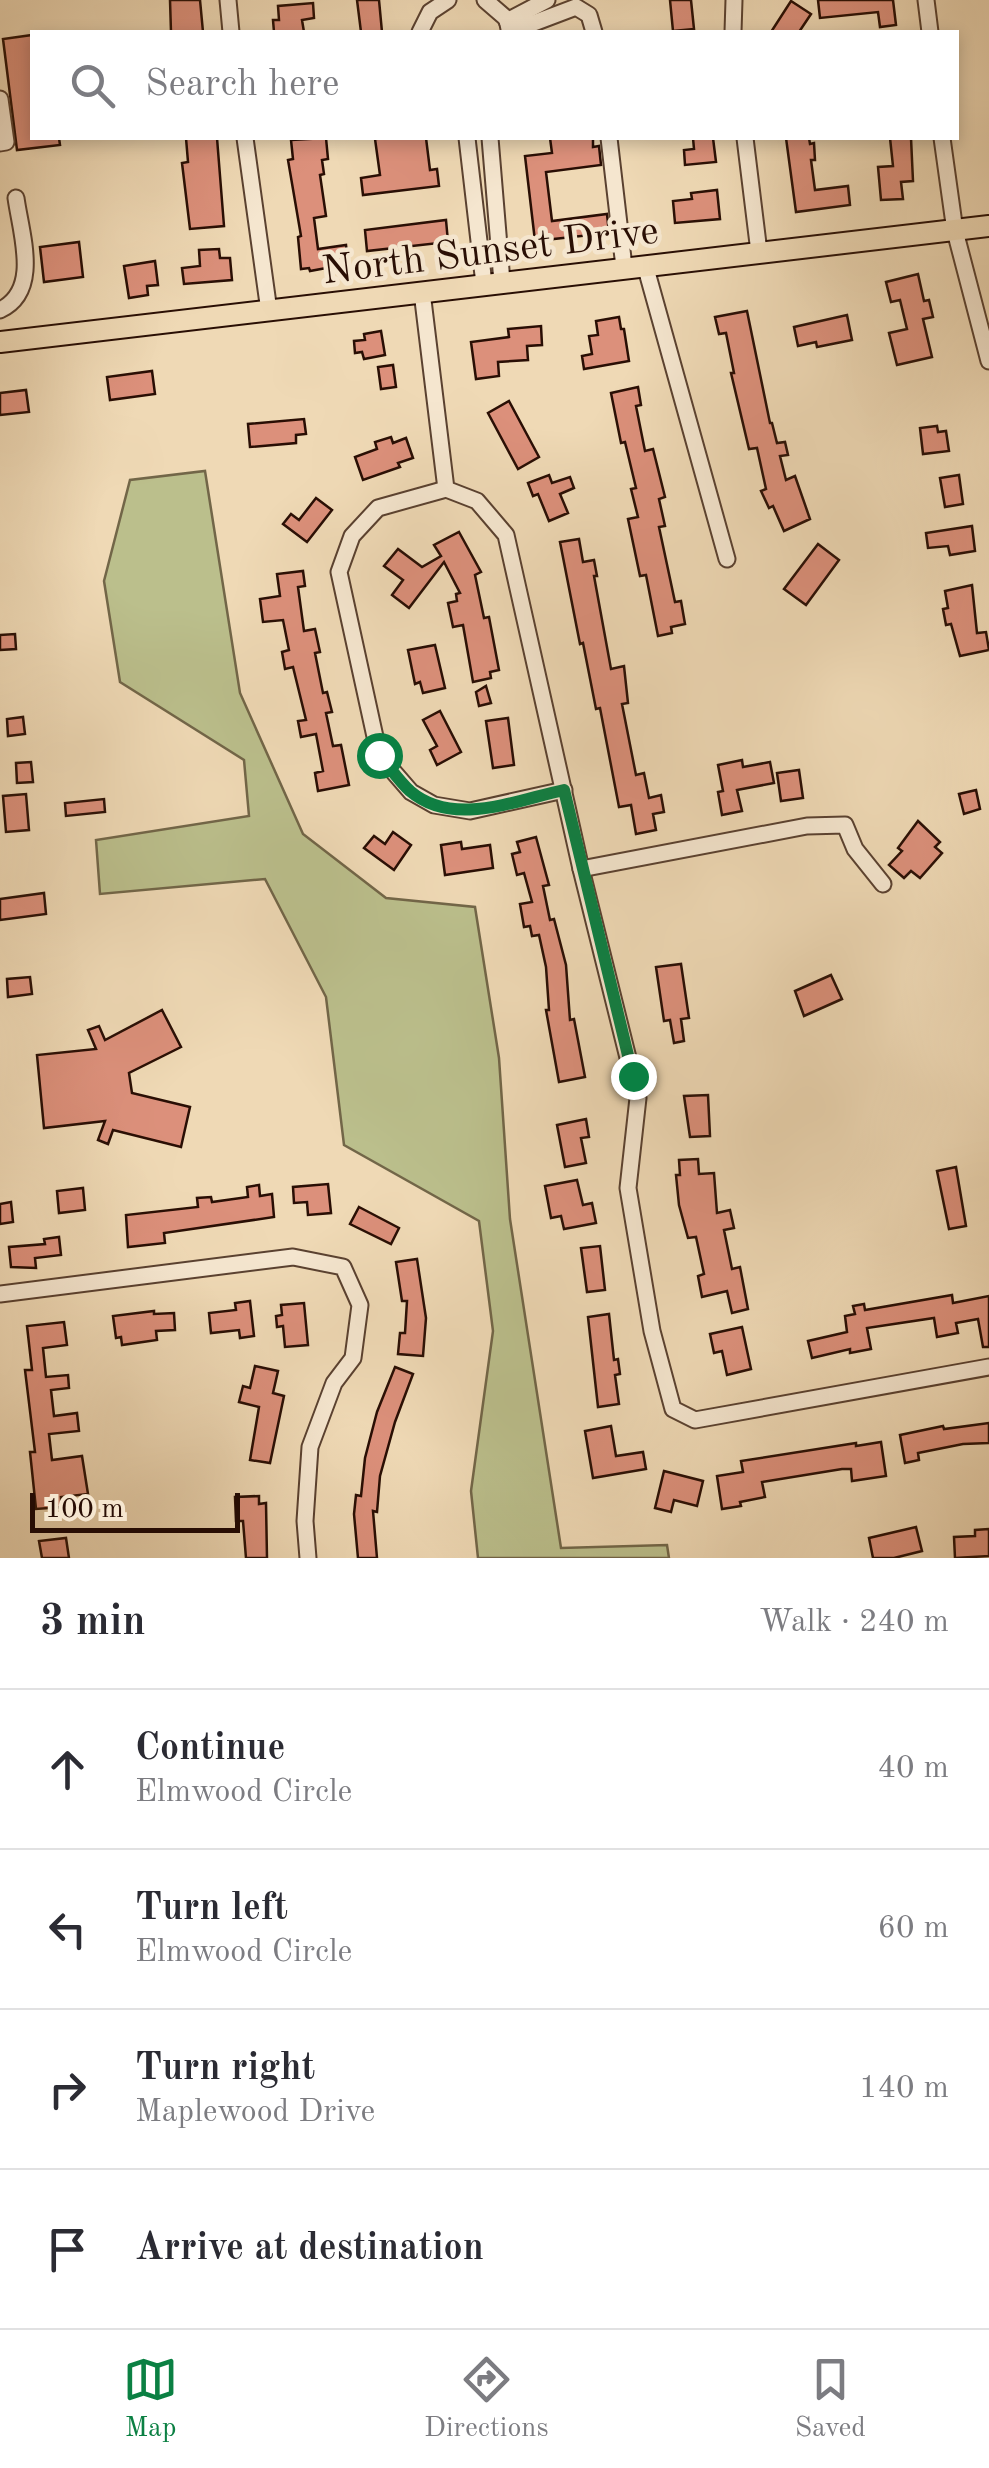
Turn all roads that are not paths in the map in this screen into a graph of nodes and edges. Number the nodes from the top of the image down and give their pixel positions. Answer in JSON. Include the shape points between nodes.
{"nodes":[{"id":1,"x":228,"y":0,"type":"edge"},
{"id":2,"x":448,"y":0,"type":"edge"},
{"id":3,"x":485,"y":0,"type":"edge"},
{"id":4,"x":548,"y":0,"type":"edge"},
{"id":5,"x":734,"y":0,"type":"edge"},
{"id":6,"x":926,"y":0,"type":"edge"},
{"id":7,"x":509,"y":29,"type":"edge"},
{"id":8,"x":231,"y":30,"type":"edge"},
{"id":9,"x":421,"y":30,"type":"edge"},
{"id":10,"x":593,"y":30,"type":"edge"},
{"id":11,"x":734,"y":30,"type":"edge"},
{"id":12,"x":930,"y":30,"type":"edge"},
{"id":13,"x":0,"y":99,"type":"edge"},
{"id":14,"x":245,"y":140,"type":"edge"},
{"id":15,"x":467,"y":140,"type":"edge"},
{"id":16,"x":490,"y":140,"type":"edge"},
{"id":17,"x":608,"y":140,"type":"edge"},
{"id":18,"x":745,"y":140,"type":"edge"},
{"id":19,"x":942,"y":140,"type":"edge"},
{"id":20,"x":0,"y":143,"type":"edge"},
{"id":21,"x":16,"y":198,"type":"dead end"},
{"id":22,"x":989,"y":226,"type":"edge"},
{"id":23,"x":955,"y":230,"type":"junction"},
{"id":24,"x":758,"y":252,"type":"junction"},
{"id":25,"x":634,"y":266,"type":"junction"},
{"id":26,"x":493,"y":283,"type":"junction"},
{"id":27,"x":422,"y":292,"type":"junction"},
{"id":28,"x":0,"y":310,"type":"edge"},
{"id":29,"x":269,"y":311,"type":"junction"},
{"id":30,"x":0,"y":342,"type":"edge"},
{"id":31,"x":989,"y":361,"type":"edge"},
{"id":32,"x":446,"y":489,"type":"junction"},
{"id":33,"x":726,"y":560,"type":"dead end"},
{"id":34,"x":564,"y":790,"type":"junction"},
{"id":35,"x":582,"y":869,"type":"junction"},
{"id":36,"x":882,"y":884,"type":"dead end"},
{"id":37,"x":0,"y":1294,"type":"edge"},
{"id":38,"x":989,"y":1368,"type":"edge"},
{"id":39,"x":308,"y":1558,"type":"edge"}],
"edges":[{"from":1,"to":8,"type":"street"},
{"from":2,"to":9,"type":"street","via":[[430,12]]},
{"from":3,"to":7,"type":"street"},
{"from":4,"to":7,"type":"street"},
{"from":5,"to":11,"type":"street"},
{"from":6,"to":12,"type":"street"},
{"from":7,"to":10,"type":"street","via":[[576,7]]},
{"from":13,"to":20,"type":"street","via":[[6,142]]},
{"from":14,"to":29,"type":"street"},
{"from":15,"to":26,"type":"street"},
{"from":16,"to":26,"type":"street"},
{"from":17,"to":25,"type":"street"},
{"from":18,"to":24,"type":"street"},
{"from":19,"to":23,"type":"street"},
{"from":21,"to":28,"type":"street","via":[[27,278],[12,304]]},
{"from":22,"to":23,"type":"main road","name":"North Sunset Drive"},
{"from":23,"to":24,"type":"main road","name":"North Sunset Drive"},
{"from":23,"to":31,"type":"street"},
{"from":24,"to":25,"type":"main road","name":"North Sunset Drive"},
{"from":25,"to":26,"type":"main road","name":"North Sunset Drive"},
{"from":25,"to":33,"type":"street"},
{"from":26,"to":27,"type":"main road","name":"North Sunset Drive"},
{"from":27,"to":29,"type":"main road","name":"North Sunset Drive"},
{"from":27,"to":32,"type":"street"},
{"from":29,"to":30,"type":"main road","name":"North Sunset Drive"},
{"from":32,"to":34,"type":"street","via":[[478,501],[506,535]]},
{"from":32,"to":34,"type":"street","via":[[378,508],[352,536],[339,572],[379,755],[411,792],[434,805],[470,811]]},
{"from":34,"to":35,"type":"street"},
{"from":35,"to":36,"type":"street","via":[[807,826],[846,825]]},
{"from":35,"to":38,"type":"street","via":[[638,1098],[628,1188],[652,1331],[673,1409],[695,1420]]},
{"from":37,"to":39,"type":"street","via":[[293,1256],[344,1267],[360,1305],[353,1358],[334,1383],[310,1447]]}]}
